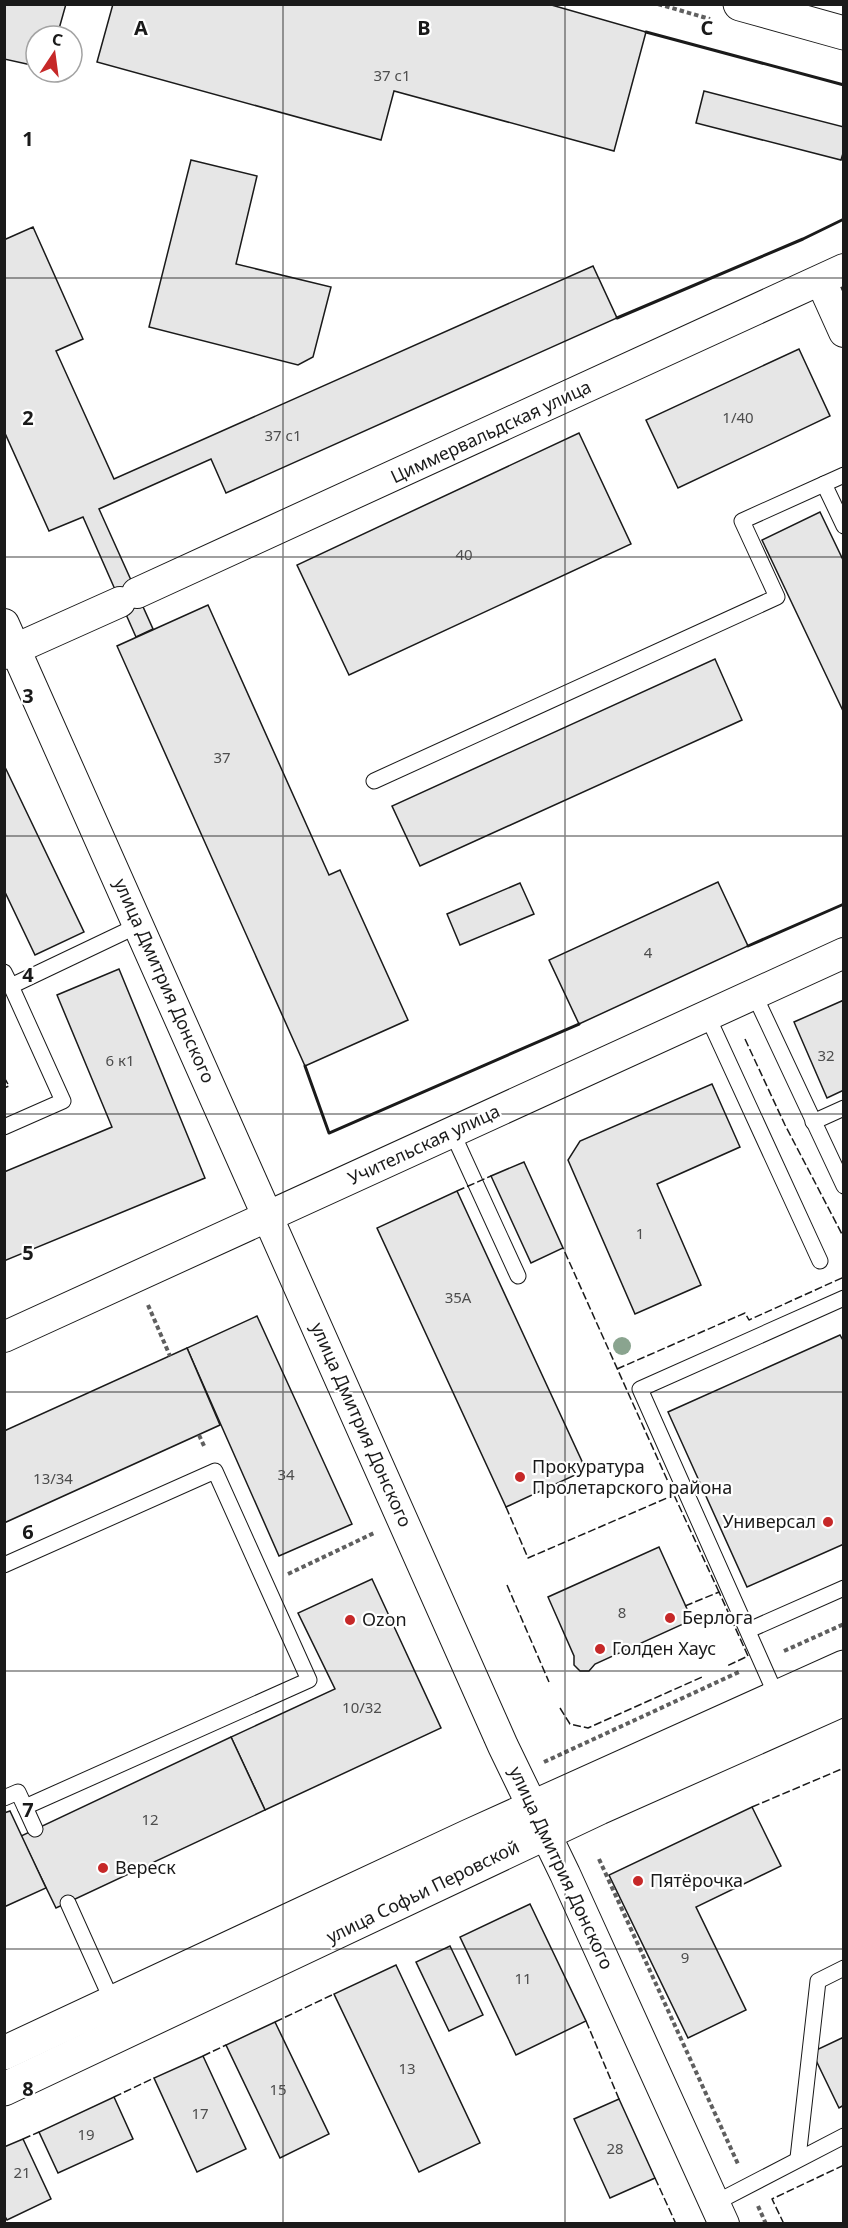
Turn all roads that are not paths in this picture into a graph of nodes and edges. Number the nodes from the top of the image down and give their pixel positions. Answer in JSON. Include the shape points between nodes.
{"nodes":[{"id":1,"x":740,"y":4,"type":"edge"},
{"id":2,"x":843,"y":33,"type":"edge"},
{"id":3,"x":832,"y":275,"type":"edge"},
{"id":4,"x":843,"y":332,"type":"edge"},
{"id":5,"x":843,"y":475,"type":"edge"},
{"id":6,"x":824,"y":484,"type":"junction"},
{"id":7,"x":843,"y":526,"type":"edge"},
{"id":8,"x":8,"y":642,"type":"edge"},
{"id":9,"x":374,"y":781,"type":"dead end"},
{"id":10,"x":139,"y":925,"type":"junction"},
{"id":11,"x":843,"y":953,"type":"edge"},
{"id":12,"x":8,"y":979,"type":"edge"},
{"id":13,"x":753,"y":994,"type":"junction"},
{"id":14,"x":706,"y":1015,"type":"junction"},
{"id":15,"x":843,"y":1108,"type":"edge"},
{"id":16,"x":813,"y":1122,"type":"junction"},
{"id":17,"x":4,"y":1127,"type":"edge"},
{"id":18,"x":452,"y":1132,"type":"junction"},
{"id":19,"x":843,"y":1186,"type":"edge"},
{"id":20,"x":269,"y":1217,"type":"junction"},
{"id":21,"x":820,"y":1262,"type":"dead end"},
{"id":22,"x":518,"y":1276,"type":"dead end"},
{"id":23,"x":843,"y":1298,"type":"edge"},
{"id":24,"x":4,"y":1337,"type":"edge"},
{"id":25,"x":4,"y":1565,"type":"edge"},
{"id":26,"x":843,"y":1588,"type":"edge"},
{"id":27,"x":748,"y":1630,"type":"junction"},
{"id":28,"x":843,"y":1667,"type":"edge"},
{"id":29,"x":777,"y":1697,"type":"junction"},
{"id":30,"x":843,"y":1699,"type":"edge"},
{"id":31,"x":4,"y":1798,"type":"edge"},
{"id":32,"x":25,"y":1807,"type":"junction"},
{"id":33,"x":539,"y":1820,"type":"junction"},
{"id":34,"x":36,"y":1829,"type":"dead end"},
{"id":35,"x":68,"y":1903,"type":"dead end"},
{"id":36,"x":843,"y":1968,"type":"edge"},
{"id":37,"x":113,"y":2003,"type":"junction"},
{"id":38,"x":4,"y":2053,"type":"edge"},
{"id":39,"x":4,"y":2089,"type":"edge"},
{"id":40,"x":843,"y":2136,"type":"edge"},
{"id":41,"x":798,"y":2158,"type":"junction"},
{"id":42,"x":719,"y":2213,"type":"edge"}],
"edges":[{"from":1,"to":2,"type":"main road"},
{"from":3,"to":4,"type":"street"},
{"from":3,"to":8,"type":"street","name":"Циммервальдская улица","via":[[129,597]]},
{"from":5,"to":6,"type":"lane"},
{"from":6,"to":7,"type":"lane"},
{"from":6,"to":9,"type":"lane","via":[[742,521],[777,597]]},
{"from":8,"to":10,"type":"street","name":"улица Дмитрия Донского"},
{"from":10,"to":12,"type":"lane"},
{"from":10,"to":20,"type":"street","name":"улица Дмитрия Донского"},
{"from":11,"to":13,"type":"street","name":"Учительская улица"},
{"from":12,"to":17,"type":"lane","via":[[63,1101]]},
{"from":13,"to":14,"type":"street","name":"Учительская улица"},
{"from":13,"to":16,"type":"lane"},
{"from":14,"to":18,"type":"street","name":"Учительская улица"},
{"from":14,"to":21,"type":"lane"},
{"from":15,"to":16,"type":"lane"},
{"from":16,"to":19,"type":"lane"},
{"from":18,"to":20,"type":"street","name":"Учительская улица"},
{"from":18,"to":22,"type":"lane"},
{"from":20,"to":24,"type":"street","name":"Учительская улица"},
{"from":20,"to":33,"type":"street","name":"улица Дмитрия Донского"},
{"from":23,"to":27,"type":"lane","via":[[640,1389]]},
{"from":25,"to":32,"type":"lane","via":[[215,1471],[309,1680]]},
{"from":26,"to":27,"type":"lane"},
{"from":27,"to":29,"type":"lane"},
{"from":28,"to":29,"type":"main road","name":"улица Софьи Перовской"},
{"from":29,"to":33,"type":"main road","name":"улица Софьи Перовской"},
{"from":30,"to":33,"type":"main road","name":"улица Софьи Перовской"},
{"from":31,"to":32,"type":"lane","via":[[18,1791]]},
{"from":32,"to":34,"type":"lane"},
{"from":33,"to":37,"type":"main road","name":"улица Софьи Перовской"},
{"from":33,"to":39,"type":"main road","name":"улица Софьи Перовской"},
{"from":33,"to":42,"type":"street","name":"улица Дмитрия Донского"},
{"from":35,"to":37,"type":"lane"},
{"from":36,"to":41,"type":"lane","via":[[818,1981]]},
{"from":37,"to":38,"type":"main road","name":"улица Софьи Перовской"},
{"from":40,"to":41,"type":"lane"},
{"from":41,"to":42,"type":"lane","via":[[748,2185]]}]}
